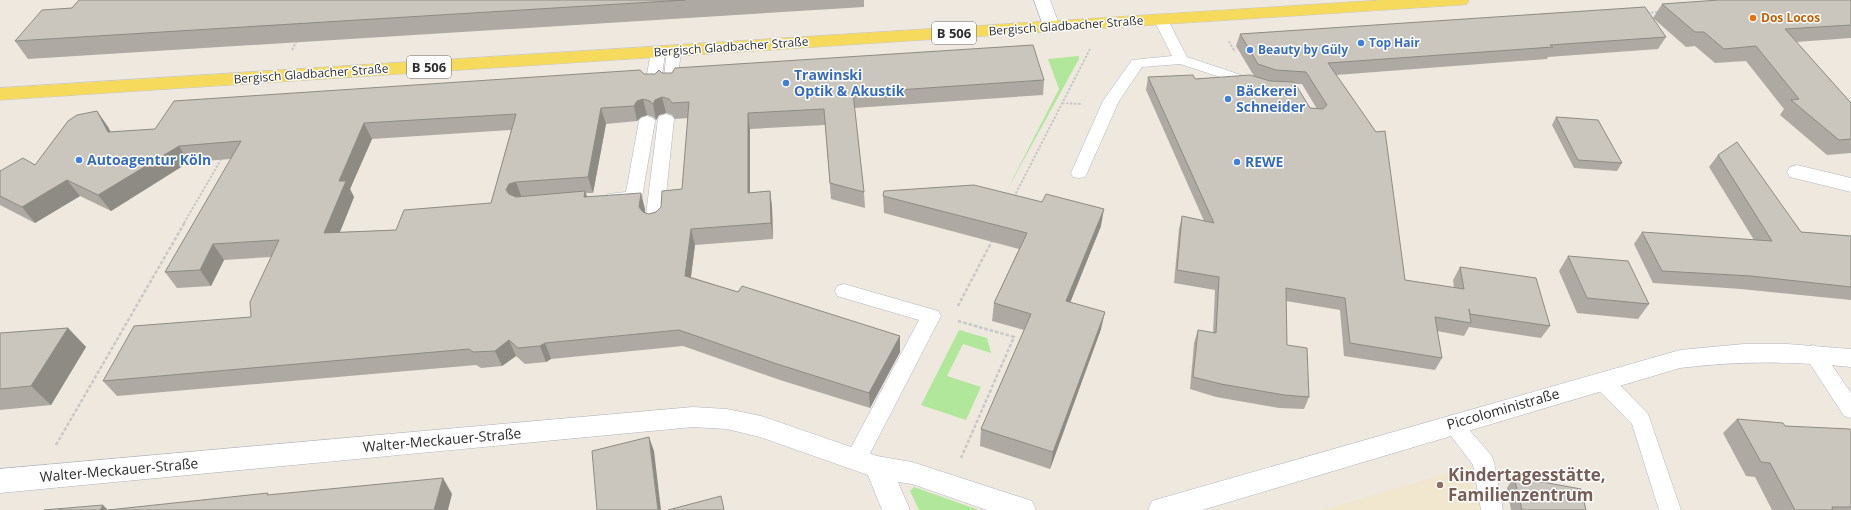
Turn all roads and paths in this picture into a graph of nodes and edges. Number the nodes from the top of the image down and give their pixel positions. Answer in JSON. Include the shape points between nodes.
{"nodes":[{"id":1,"x":1042,"y":0,"type":"edge"},
{"id":2,"x":1461,"y":0,"type":"edge"},
{"id":3,"x":1161,"y":20,"type":"junction"},
{"id":4,"x":1085,"y":24,"type":"junction"},
{"id":5,"x":1051,"y":27,"type":"junction"},
{"id":6,"x":299,"y":36,"type":"edge"},
{"id":7,"x":666,"y":51,"type":"junction"},
{"id":8,"x":1181,"y":60,"type":"junction"},
{"id":9,"x":272,"y":77,"type":"junction"},
{"id":10,"x":670,"y":84,"type":"edge"},
{"id":11,"x":652,"y":85,"type":"edge"},
{"id":12,"x":1271,"y":89,"type":"edge"},
{"id":13,"x":0,"y":94,"type":"edge"},
{"id":14,"x":666,"y":119,"type":"dead end"},
{"id":15,"x":647,"y":121,"type":"dead end"},
{"id":16,"x":224,"y":153,"type":"edge"},
{"id":17,"x":1797,"y":172,"type":"dead end"},
{"id":18,"x":1079,"y":174,"type":"dead end"},
{"id":19,"x":1851,"y":185,"type":"edge"},
{"id":20,"x":597,"y":200,"type":"edge"},
{"id":21,"x":1012,"y":200,"type":"edge"},
{"id":22,"x":654,"y":223,"type":"edge"},
{"id":23,"x":995,"y":235,"type":"edge"},
{"id":24,"x":844,"y":291,"type":"dead end"},
{"id":25,"x":956,"y":312,"type":"dead end"},
{"id":26,"x":952,"y":319,"type":"dead end"},
{"id":27,"x":1813,"y":353,"type":"junction"},
{"id":28,"x":1851,"y":358,"type":"edge"},
{"id":29,"x":1603,"y":381,"type":"junction"},
{"id":30,"x":1851,"y":410,"type":"edge"},
{"id":31,"x":1452,"y":424,"type":"junction"},
{"id":32,"x":866,"y":463,"type":"junction"},
{"id":33,"x":37,"y":478,"type":"junction"},
{"id":34,"x":0,"y":482,"type":"edge"},
{"id":35,"x":948,"y":486,"type":"junction"},
{"id":36,"x":896,"y":510,"type":"edge"},
{"id":37,"x":1022,"y":510,"type":"edge"},
{"id":38,"x":1162,"y":510,"type":"edge"},
{"id":39,"x":1492,"y":510,"type":"edge"},
{"id":40,"x":1670,"y":510,"type":"edge"}],
"edges":[{"from":1,"to":5,"type":"street"},
{"from":2,"to":3,"type":"main road","name":"Bergisch Gladbacher Straße","number":"B 506"},
{"from":3,"to":4,"type":"main road","name":"Bergisch Gladbacher Straße","number":"B 506"},
{"from":3,"to":8,"type":"lane"},
{"from":4,"to":5,"type":"main road","name":"Bergisch Gladbacher Straße","number":"B 506"},
{"from":4,"to":21,"type":"path","via":[[1093,44]]},
{"from":5,"to":7,"type":"main road","name":"Bergisch Gladbacher Straße","number":"B 506"},
{"from":6,"to":9,"type":"path","via":[[285,62]]},
{"from":7,"to":9,"type":"main road","name":"Bergisch Gladbacher Straße","number":"B 506"},
{"from":7,"to":10,"type":"lane"},
{"from":7,"to":11,"type":"lane"},
{"from":8,"to":12,"type":"lane"},
{"from":8,"to":18,"type":"lane","via":[[1137,63],[1111,101]]},
{"from":9,"to":13,"type":"main road","name":"Bergisch Gladbacher Straße","number":"B 506"},
{"from":14,"to":22,"type":"lane"},
{"from":15,"to":20,"type":"lane","via":[[634,197]]},
{"from":16,"to":33,"type":"path"},
{"from":17,"to":19,"type":"street"},
{"from":23,"to":25,"type":"path"},
{"from":24,"to":32,"type":"lane","via":[[931,316]]},
{"from":26,"to":35,"type":"path","via":[[1014,337]]},
{"from":27,"to":28,"type":"street","name":"Piccoloministraße"},
{"from":27,"to":29,"type":"street","name":"Piccoloministraße","via":[[1716,353]]},
{"from":27,"to":30,"type":"lane"},
{"from":29,"to":31,"type":"street","name":"Piccoloministraße"},
{"from":29,"to":40,"type":"lane","via":[[1641,420]]},
{"from":31,"to":38,"type":"street","name":"Piccoloministraße"},
{"from":31,"to":39,"type":"lane","via":[[1483,462]]},
{"from":32,"to":33,"type":"street","name":"Walter-Meckauer-Straße","via":[[761,427],[727,419],[693,417]]},
{"from":32,"to":35,"type":"street","name":"Walter-Meckauer-Straße","via":[[912,473]]},
{"from":32,"to":36,"type":"street","via":[[891,496]]},
{"from":33,"to":34,"type":"street","name":"Walter-Meckauer-Straße"},
{"from":35,"to":37,"type":"street","name":"Walter-Meckauer-Straße"}]}
